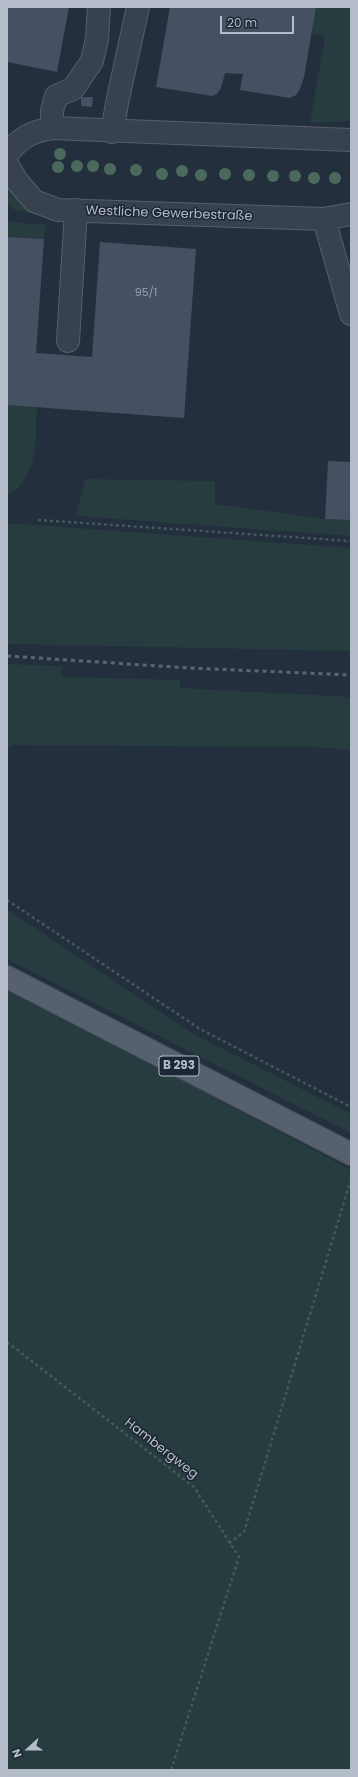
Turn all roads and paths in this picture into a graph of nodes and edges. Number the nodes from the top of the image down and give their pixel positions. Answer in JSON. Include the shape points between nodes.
{"nodes":[{"id":1,"x":99,"y":7,"type":"edge"},
{"id":2,"x":138,"y":7,"type":"edge"},
{"id":3,"x":52,"y":128,"type":"junction"},
{"id":4,"x":112,"y":132,"type":"junction"},
{"id":5,"x":351,"y":140,"type":"edge"},
{"id":6,"x":7,"y":154,"type":"edge"},
{"id":7,"x":7,"y":164,"type":"edge"},
{"id":8,"x":76,"y":210,"type":"junction"},
{"id":9,"x":351,"y":214,"type":"edge"},
{"id":10,"x":324,"y":220,"type":"junction"},
{"id":11,"x":351,"y":314,"type":"edge"},
{"id":12,"x":68,"y":341,"type":"dead end"},
{"id":13,"x":38,"y":520,"type":"dead end"},
{"id":14,"x":351,"y":541,"type":"edge"},
{"id":15,"x":7,"y":900,"type":"edge"},
{"id":16,"x":7,"y":977,"type":"edge"},
{"id":17,"x":351,"y":1108,"type":"edge"},
{"id":18,"x":351,"y":1154,"type":"edge"},
{"id":19,"x":351,"y":1179,"type":"edge"},
{"id":20,"x":7,"y":1342,"type":"edge"},
{"id":21,"x":229,"y":1543,"type":"junction"},
{"id":22,"x":171,"y":1770,"type":"edge"}],
"edges":[{"from":1,"to":3,"type":"street","via":[[97,39],[92,61],[73,89],[56,96],[52,110]]},
{"from":2,"to":4,"type":"street"},
{"from":3,"to":4,"type":"street"},
{"from":3,"to":6,"type":"street","via":[[34,132],[17,142]]},
{"from":4,"to":5,"type":"street"},
{"from":7,"to":8,"type":"street","name":"Westliche Gewerbestraße","via":[[34,201],[58,210]]},
{"from":8,"to":10,"type":"street","name":"Westliche Gewerbestraße"},
{"from":8,"to":12,"type":"street"},
{"from":9,"to":10,"type":"street","name":"Westliche Gewerbestraße"},
{"from":10,"to":11,"type":"street"},
{"from":13,"to":14,"type":"path"},
{"from":15,"to":17,"type":"path","via":[[200,1029]]},
{"from":16,"to":18,"type":"main road","number":"B 293"},
{"from":19,"to":21,"type":"path","via":[[244,1532]]},
{"from":20,"to":21,"type":"path","name":"Hambergweg","via":[[194,1487]]},
{"from":21,"to":22,"type":"path","name":"Hambergweg","via":[[239,1558]]}]}
